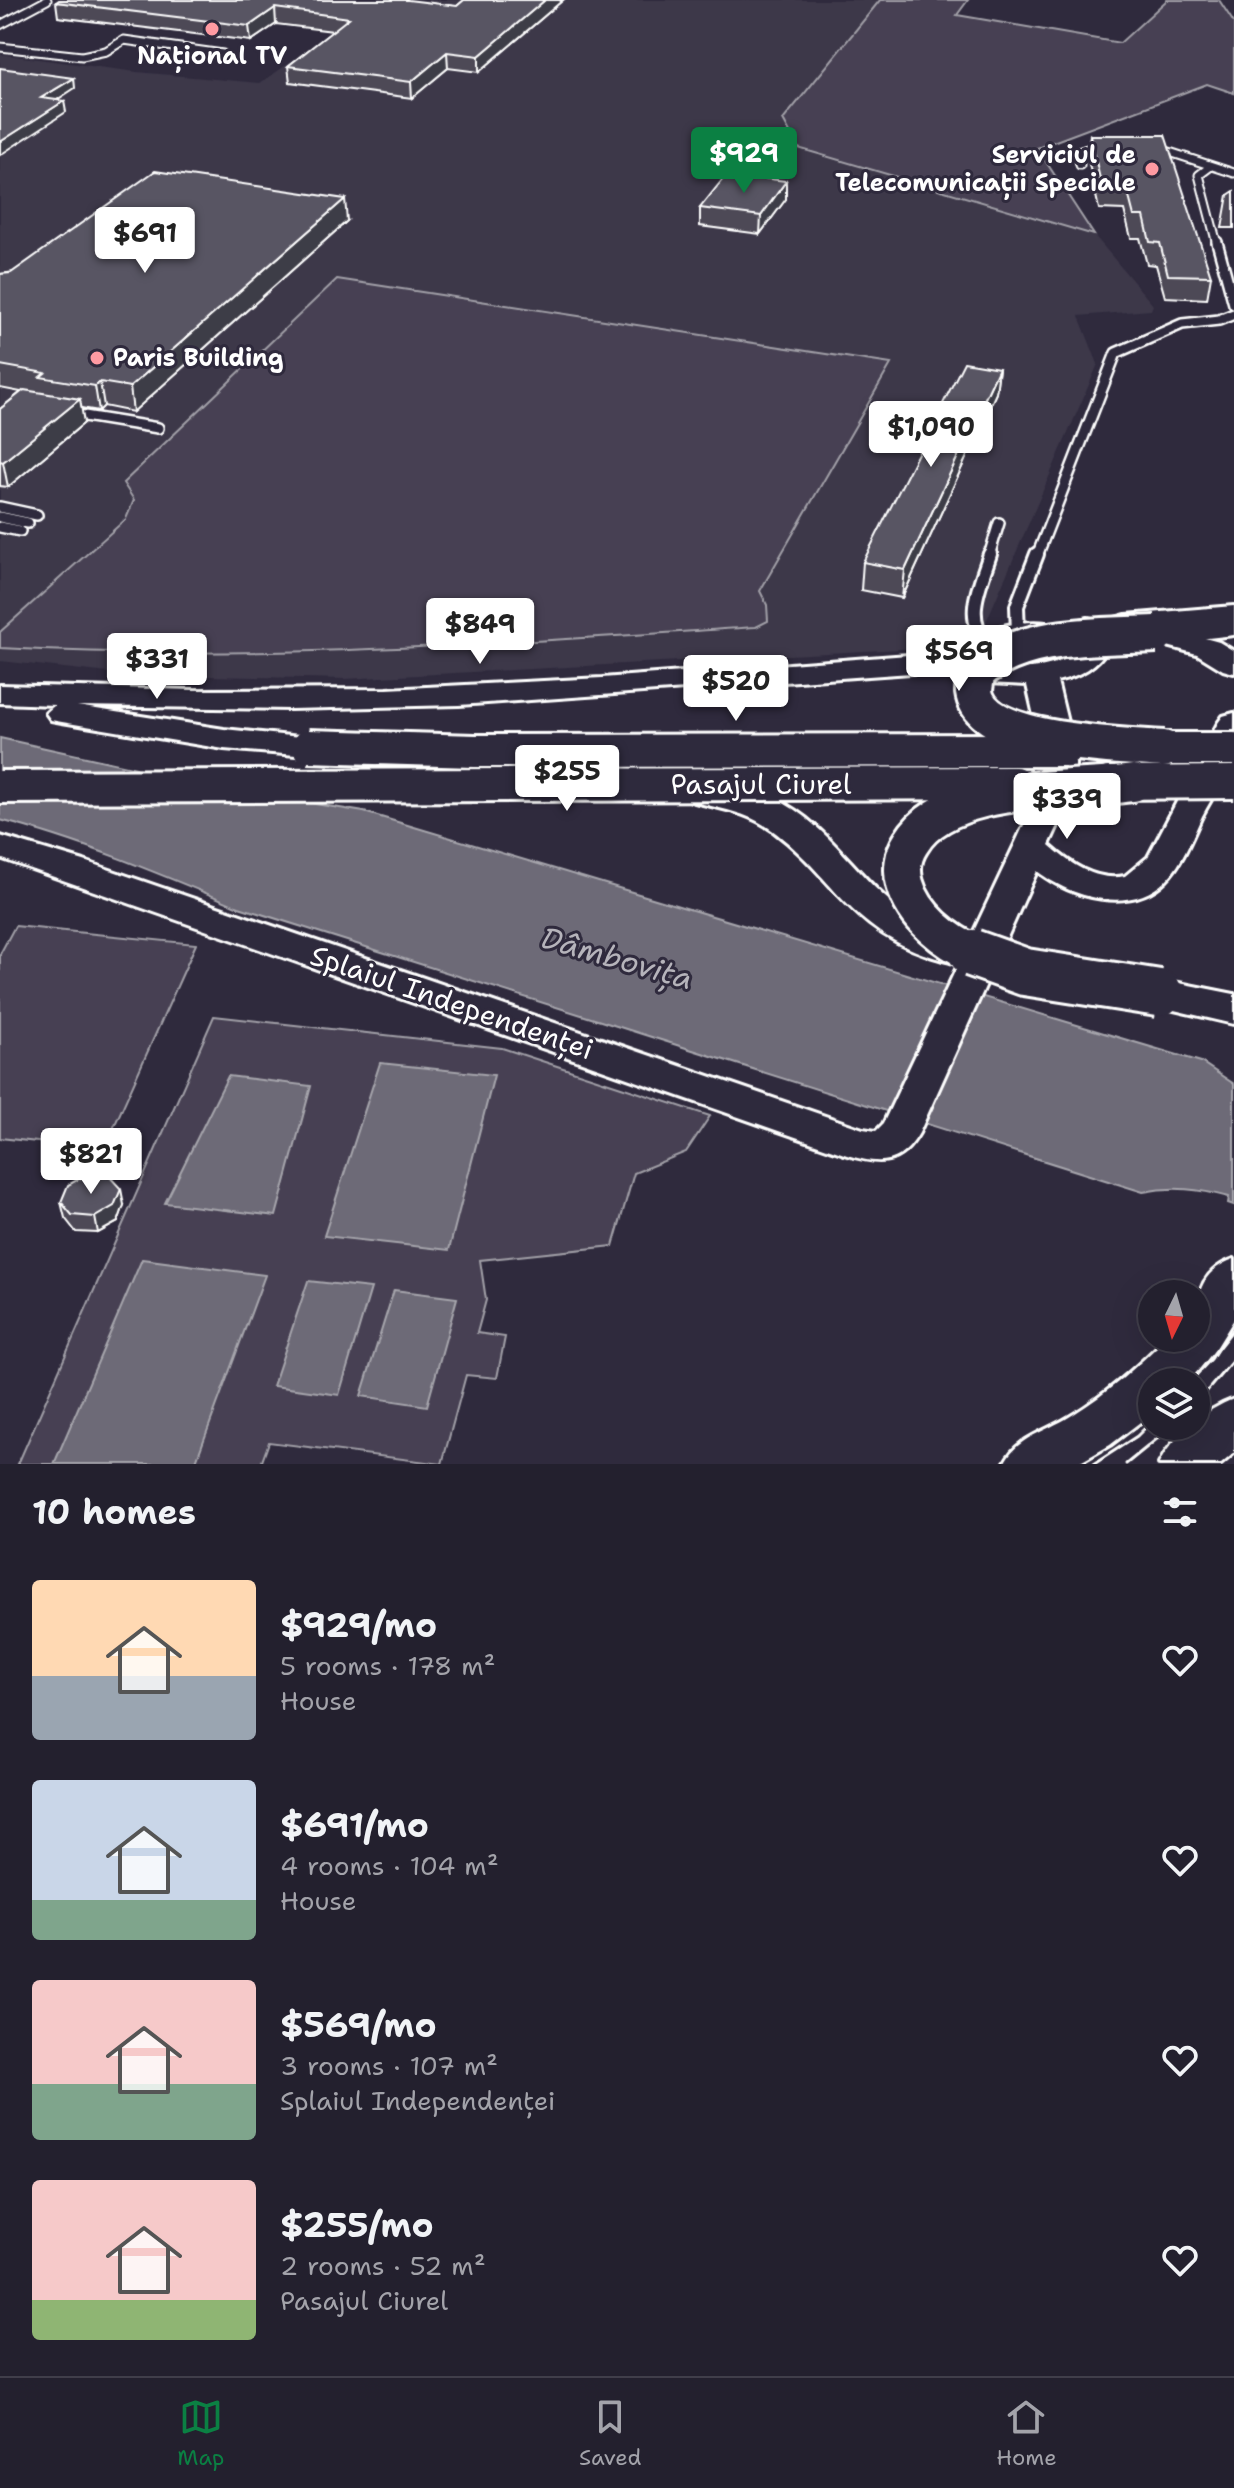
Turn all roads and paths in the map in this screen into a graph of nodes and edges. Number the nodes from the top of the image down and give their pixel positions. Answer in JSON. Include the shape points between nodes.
{"nodes":[{"id":1,"x":47,"y":0,"type":"edge"},
{"id":2,"x":0,"y":25,"type":"edge"},
{"id":3,"x":0,"y":47,"type":"edge"},
{"id":4,"x":223,"y":54,"type":"dead end"},
{"id":5,"x":1108,"y":144,"type":"edge"},
{"id":6,"x":1141,"y":145,"type":"edge"},
{"id":7,"x":1080,"y":165,"type":"dead end"},
{"id":8,"x":1211,"y":166,"type":"junction"},
{"id":9,"x":1234,"y":173,"type":"edge"},
{"id":10,"x":1234,"y":304,"type":"edge"},
{"id":11,"x":1234,"y":314,"type":"edge"},
{"id":12,"x":57,"y":411,"type":"edge"},
{"id":13,"x":158,"y":428,"type":"dead end"},
{"id":14,"x":0,"y":507,"type":"edge"},
{"id":15,"x":0,"y":517,"type":"edge"},
{"id":16,"x":28,"y":523,"type":"junction"},
{"id":17,"x":999,"y":523,"type":"dead end"},
{"id":18,"x":0,"y":527,"type":"edge"},
{"id":19,"x":1234,"y":615,"type":"edge"},
{"id":20,"x":1234,"y":625,"type":"edge"},
{"id":21,"x":1088,"y":627,"type":"junction"},
{"id":22,"x":1018,"y":633,"type":"junction"},
{"id":23,"x":1156,"y":634,"type":"junction"},
{"id":24,"x":985,"y":639,"type":"junction"},
{"id":25,"x":959,"y":660,"type":"junction"},
{"id":26,"x":1234,"y":664,"type":"edge"},
{"id":27,"x":1040,"y":674,"type":"junction"},
{"id":28,"x":0,"y":694,"type":"edge"},
{"id":29,"x":0,"y":701,"type":"edge"},
{"id":30,"x":1234,"y":723,"type":"edge"},
{"id":31,"x":1163,"y":749,"type":"junction"},
{"id":32,"x":1234,"y":749,"type":"edge"},
{"id":33,"x":1234,"y":782,"type":"edge"},
{"id":34,"x":1133,"y":783,"type":"junction"},
{"id":35,"x":603,"y":784,"type":"junction"},
{"id":36,"x":0,"y":787,"type":"edge"},
{"id":37,"x":0,"y":847,"type":"edge"},
{"id":38,"x":1033,"y":848,"type":"junction"},
{"id":39,"x":967,"y":953,"type":"junction"},
{"id":40,"x":1234,"y":984,"type":"edge"},
{"id":41,"x":1163,"y":993,"type":"junction"},
{"id":42,"x":1234,"y":1009,"type":"edge"},
{"id":43,"x":1234,"y":1278,"type":"edge"},
{"id":44,"x":1168,"y":1368,"type":"edge"},
{"id":45,"x":1138,"y":1395,"type":"edge"},
{"id":46,"x":1234,"y":1421,"type":"edge"},
{"id":47,"x":1030,"y":1464,"type":"edge"},
{"id":48,"x":1185,"y":1464,"type":"edge"}],
"edges":[{"from":1,"to":2,"type":"lane"},
{"from":3,"to":4,"type":"lane","via":[[82,56],[124,40]]},
{"from":5,"to":7,"type":"lane","via":[[1083,148],[1078,152]]},
{"from":6,"to":8,"type":"lane"},
{"from":8,"to":9,"type":"lane"},
{"from":8,"to":10,"type":"lane","via":[[1199,175],[1200,182]]},
{"from":11,"to":22,"type":"lane","via":[[1173,326],[1116,353],[1017,606]]},
{"from":12,"to":13,"type":"lane"},
{"from":14,"to":16,"type":"lane"},
{"from":15,"to":16,"type":"lane"},
{"from":16,"to":18,"type":"lane"},
{"from":17,"to":24,"type":"lane","via":[[974,611],[976,630]]},
{"from":19,"to":21,"type":"main road"},
{"from":20,"to":23,"type":"main road"},
{"from":21,"to":22,"type":"main road"},
{"from":21,"to":27,"type":"main road","via":[[1095,646],[1089,659],[1067,670]]},
{"from":22,"to":24,"type":"main road"},
{"from":23,"to":26,"type":"main road","via":[[1208,648]]},
{"from":23,"to":31,"type":"main road","bridge":true,"via":[[1005,651],[981,664],[972,681],[984,710],[1023,734]]},
{"from":24,"to":25,"type":"main road","via":[[965,647]]},
{"from":25,"to":27,"type":"main road","via":[[992,674]]},
{"from":25,"to":28,"type":"main road","via":[[388,698]]},
{"from":27,"to":38,"type":"main road","via":[[1060,778]]},
{"from":29,"to":31,"type":"main road","name":"Pasajul Ciurel","bridge":true,"via":[[148,728],[308,746],[475,751]]},
{"from":30,"to":38,"type":"main road","via":[[1163,860],[1143,881],[1115,888],[1074,881]]},
{"from":31,"to":32,"type":"main road","name":"Pasajul Ciurel","bridge":true},
{"from":33,"to":34,"type":"main road","name":"Pasajul Ciurel","bridge":true},
{"from":34,"to":35,"type":"main road","name":"Pasajul Ciurel","bridge":true},
{"from":34,"to":39,"type":"main road","bridge":true,"via":[[974,802],[927,822],[903,858],[905,888],[928,923]]},
{"from":35,"to":36,"type":"main road","name":"Pasajul Ciurel","bridge":true},
{"from":35,"to":39,"type":"main road","bridge":true,"via":[[731,795],[764,805],[885,918],[924,939]]},
{"from":37,"to":38,"type":"main road","name":"Splaiul Independenței","via":[[861,1144],[885,1147],[899,1133]]},
{"from":39,"to":41,"type":"main road","bridge":true,"via":[[1006,967]]},
{"from":40,"to":41,"type":"main road"},
{"from":41,"to":42,"type":"main road"},
{"from":43,"to":44,"type":"main road","via":[[1192,1344]]},
{"from":45,"to":47,"type":"main road","via":[[1092,1430]]},
{"from":46,"to":48,"type":"main road"}]}
